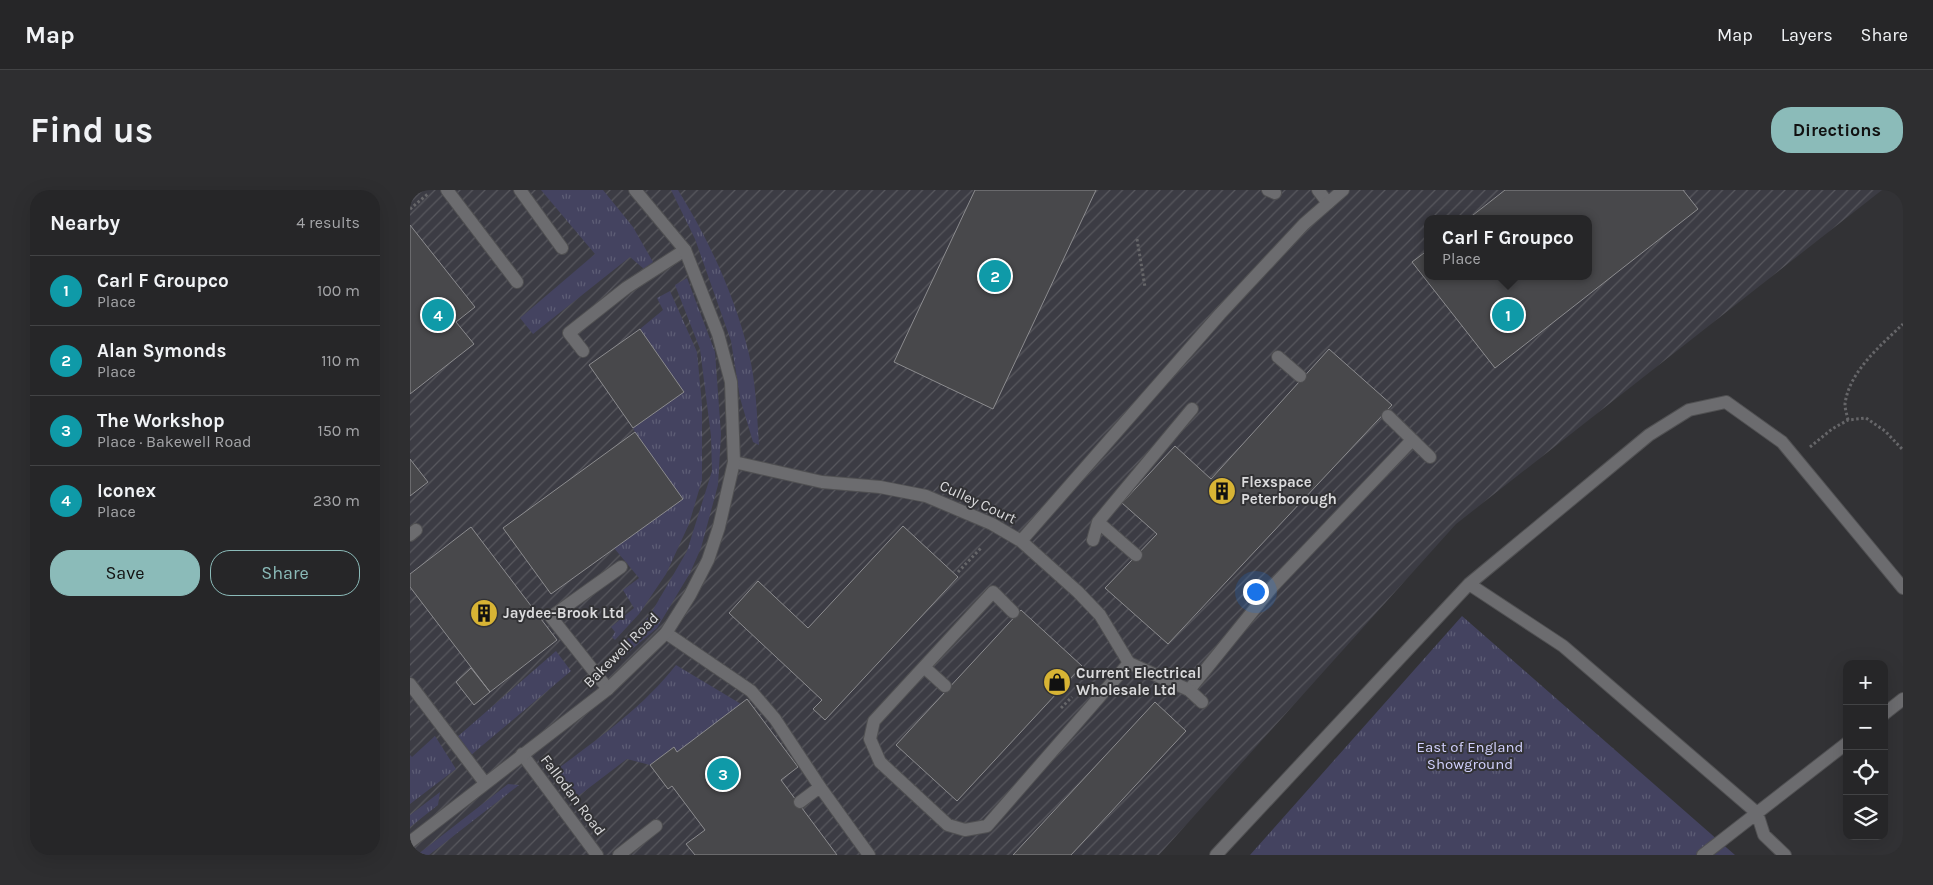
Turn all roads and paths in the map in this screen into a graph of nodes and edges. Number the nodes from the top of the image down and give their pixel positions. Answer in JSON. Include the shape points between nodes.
{"nodes":[{"id":1,"x":434,"y":190,"type":"edge"},
{"id":2,"x":447,"y":190,"type":"edge"},
{"id":3,"x":520,"y":190,"type":"edge"},
{"id":4,"x":635,"y":190,"type":"edge"},
{"id":5,"x":1318,"y":190,"type":"edge"},
{"id":6,"x":1343,"y":190,"type":"edge"},
{"id":7,"x":1328,"y":203,"type":"junction"},
{"id":8,"x":410,"y":209,"type":"edge"},
{"id":9,"x":1137,"y":239,"type":"dead end"},
{"id":10,"x":562,"y":248,"type":"dead end"},
{"id":11,"x":685,"y":250,"type":"junction"},
{"id":12,"x":517,"y":282,"type":"dead end"},
{"id":13,"x":1145,"y":287,"type":"dead end"},
{"id":14,"x":1903,"y":324,"type":"edge"},
{"id":15,"x":583,"y":351,"type":"dead end"},
{"id":16,"x":1278,"y":357,"type":"dead end"},
{"id":17,"x":1300,"y":376,"type":"dead end"},
{"id":18,"x":1192,"y":409,"type":"dead end"},
{"id":19,"x":1388,"y":416,"type":"dead end"},
{"id":20,"x":1848,"y":420,"type":"junction"},
{"id":21,"x":1412,"y":440,"type":"junction"},
{"id":22,"x":1903,"y":450,"type":"edge"},
{"id":23,"x":1430,"y":457,"type":"dead end"},
{"id":24,"x":1796,"y":460,"type":"junction"},
{"id":25,"x":734,"y":462,"type":"junction"},
{"id":26,"x":1098,"y":522,"type":"junction"},
{"id":27,"x":1021,"y":540,"type":"junction"},
{"id":28,"x":1093,"y":540,"type":"dead end"},
{"id":29,"x":982,"y":547,"type":"dead end"},
{"id":30,"x":1136,"y":555,"type":"dead end"},
{"id":31,"x":621,"y":567,"type":"dead end"},
{"id":32,"x":958,"y":572,"type":"dead end"},
{"id":33,"x":1469,"y":584,"type":"junction"},
{"id":34,"x":1903,"y":588,"type":"edge"},
{"id":35,"x":1013,"y":612,"type":"dead end"},
{"id":36,"x":666,"y":634,"type":"junction"},
{"id":37,"x":1129,"y":662,"type":"junction"},
{"id":38,"x":924,"y":667,"type":"junction"},
{"id":39,"x":410,"y":684,"type":"edge"},
{"id":40,"x":945,"y":686,"type":"dead end"},
{"id":41,"x":608,"y":689,"type":"junction"},
{"id":42,"x":1189,"y":690,"type":"junction"},
{"id":43,"x":1903,"y":699,"type":"edge"},
{"id":44,"x":1202,"y":702,"type":"dead end"},
{"id":45,"x":1888,"y":711,"type":"edge"},
{"id":46,"x":1843,"y":746,"type":"edge"},
{"id":47,"x":522,"y":754,"type":"junction"},
{"id":48,"x":485,"y":783,"type":"junction"},
{"id":49,"x":820,"y":787,"type":"junction"},
{"id":50,"x":800,"y":802,"type":"dead end"},
{"id":51,"x":1757,"y":813,"type":"junction"},
{"id":52,"x":656,"y":826,"type":"dead end"},
{"id":53,"x":410,"y":842,"type":"edge"},
{"id":54,"x":597,"y":855,"type":"edge"},
{"id":55,"x":618,"y":855,"type":"edge"},
{"id":56,"x":868,"y":855,"type":"edge"},
{"id":57,"x":1216,"y":855,"type":"edge"},
{"id":58,"x":1703,"y":855,"type":"edge"},
{"id":59,"x":1785,"y":855,"type":"edge"}],
"edges":[{"from":1,"to":8,"type":"path"},
{"from":2,"to":12,"type":"street"},
{"from":3,"to":10,"type":"street"},
{"from":4,"to":11,"type":"street","name":"Bakewell Road"},
{"from":5,"to":7,"type":"street"},
{"from":6,"to":7,"type":"street"},
{"from":7,"to":27,"type":"street","via":[[1304,224],[1220,314]]},
{"from":9,"to":13,"type":"path"},
{"from":11,"to":15,"type":"street","via":[[626,288],[569,333]]},
{"from":11,"to":25,"type":"street","name":"Bakewell Road","via":[[718,334],[731,382]]},
{"from":14,"to":20,"type":"path","via":[[1871,356],[1850,384],[1845,406]]},
{"from":16,"to":17,"type":"street"},
{"from":18,"to":26,"type":"street"},
{"from":19,"to":21,"type":"street"},
{"from":20,"to":22,"type":"path","via":[[1866,418],[1885,431]]},
{"from":20,"to":24,"type":"path"},
{"from":21,"to":23,"type":"street"},
{"from":21,"to":42,"type":"street","via":[[1274,585]]},
{"from":24,"to":33,"type":"street","via":[[1782,442],[1726,402],[1689,410],[1649,435]]},
{"from":24,"to":34,"type":"street"},
{"from":25,"to":27,"type":"street","name":"Culley Court","via":[[822,482],[880,487],[926,496]]},
{"from":25,"to":36,"type":"street","name":"Bakewell Road","via":[[708,560]]},
{"from":26,"to":28,"type":"street"},
{"from":26,"to":30,"type":"street"},
{"from":27,"to":37,"type":"street","name":"Culley Court","via":[[1100,615]]},
{"from":29,"to":32,"type":"path"},
{"from":31,"to":41,"type":"street","via":[[551,617]]},
{"from":33,"to":51,"type":"street","via":[[1563,646]]},
{"from":33,"to":57,"type":"street"},
{"from":35,"to":38,"type":"street","via":[[993,592]]},
{"from":36,"to":41,"type":"street","name":"Bakewell Road"},
{"from":36,"to":49,"type":"street","via":[[751,691]]},
{"from":37,"to":38,"type":"street","via":[[987,826],[964,830],[948,825],[880,762],[870,739],[874,721]]},
{"from":37,"to":42,"type":"street"},
{"from":38,"to":40,"type":"street"},
{"from":39,"to":48,"type":"street"},
{"from":41,"to":47,"type":"street","name":"Bakewell Road"},
{"from":42,"to":44,"type":"street"},
{"from":43,"to":45,"type":"street"},
{"from":46,"to":51,"type":"street"},
{"from":47,"to":48,"type":"street","name":"Bakewell Road"},
{"from":47,"to":54,"type":"street","name":"Fallodan Road"},
{"from":48,"to":53,"type":"street","name":"Bakewell Road"},
{"from":49,"to":50,"type":"street"},
{"from":49,"to":56,"type":"street"},
{"from":51,"to":58,"type":"street"},
{"from":51,"to":59,"type":"street","via":[[1764,834]]},
{"from":52,"to":55,"type":"street"}]}
